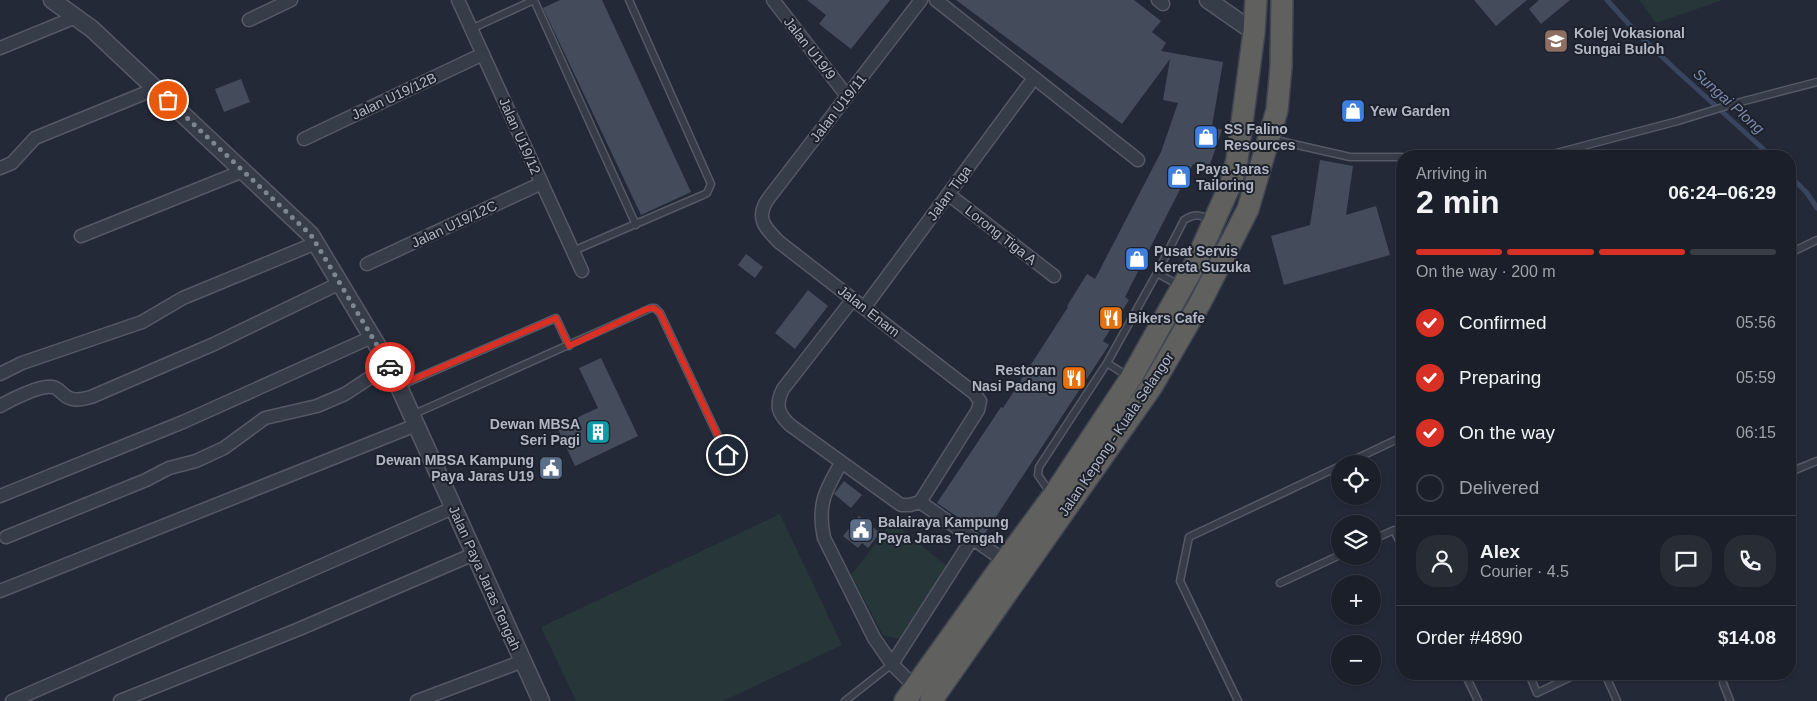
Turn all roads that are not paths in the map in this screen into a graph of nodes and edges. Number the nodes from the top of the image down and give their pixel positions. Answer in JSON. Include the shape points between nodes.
{"nodes":[{"id":1,"x":52,"y":0,"type":"edge"},
{"id":2,"x":291,"y":0,"type":"edge"},
{"id":3,"x":458,"y":0,"type":"edge"},
{"id":4,"x":534,"y":0,"type":"edge"},
{"id":5,"x":629,"y":0,"type":"edge"},
{"id":6,"x":773,"y":0,"type":"edge"},
{"id":7,"x":921,"y":0,"type":"edge"},
{"id":8,"x":936,"y":0,"type":"edge"},
{"id":9,"x":1208,"y":0,"type":"edge"},
{"id":10,"x":1256,"y":0,"type":"edge"},
{"id":11,"x":1274,"y":0,"type":"edge"},
{"id":12,"x":1282,"y":0,"type":"edge"},
{"id":13,"x":76,"y":17,"type":"junction"},
{"id":14,"x":249,"y":20,"type":"dead end"},
{"id":15,"x":472,"y":29,"type":"junction"},
{"id":16,"x":1254,"y":32,"type":"junction"},
{"id":17,"x":0,"y":48,"type":"edge"},
{"id":18,"x":483,"y":54,"type":"junction"},
{"id":19,"x":1034,"y":78,"type":"junction"},
{"id":20,"x":1817,"y":82,"type":"edge"},
{"id":21,"x":155,"y":88,"type":"junction"},
{"id":22,"x":847,"y":96,"type":"junction"},
{"id":23,"x":304,"y":139,"type":"dead end"},
{"id":24,"x":1270,"y":139,"type":"junction"},
{"id":25,"x":1567,"y":150,"type":"edge"},
{"id":26,"x":1396,"y":157,"type":"edge"},
{"id":27,"x":1138,"y":160,"type":"dead end"},
{"id":28,"x":0,"y":168,"type":"edge"},
{"id":29,"x":243,"y":171,"type":"junction"},
{"id":30,"x":542,"y":183,"type":"junction"},
{"id":31,"x":948,"y":194,"type":"junction"},
{"id":32,"x":1248,"y":209,"type":"junction"},
{"id":33,"x":762,"y":218,"type":"joint"},
{"id":34,"x":1214,"y":221,"type":"junction"},
{"id":35,"x":636,"y":224,"type":"junction"},
{"id":36,"x":81,"y":236,"type":"dead end"},
{"id":37,"x":1815,"y":241,"type":"edge"},
{"id":38,"x":316,"y":243,"type":"junction"},
{"id":39,"x":1796,"y":250,"type":"edge"},
{"id":40,"x":573,"y":251,"type":"junction"},
{"id":41,"x":366,"y":264,"type":"dead end"},
{"id":42,"x":582,"y":271,"type":"dead end"},
{"id":43,"x":1157,"y":273,"type":"junction"},
{"id":44,"x":1054,"y":276,"type":"dead end"},
{"id":45,"x":340,"y":283,"type":"junction"},
{"id":46,"x":1182,"y":287,"type":"junction"},
{"id":47,"x":853,"y":299,"type":"junction"},
{"id":48,"x":864,"y":308,"type":"junction"},
{"id":49,"x":372,"y":337,"type":"junction"},
{"id":50,"x":569,"y":346,"type":"junction"},
{"id":51,"x":1107,"y":363,"type":"junction"},
{"id":52,"x":389,"y":365,"type":"junction"},
{"id":53,"x":0,"y":374,"type":"edge"},
{"id":54,"x":1131,"y":378,"type":"junction"},
{"id":55,"x":398,"y":386,"type":"junction"},
{"id":56,"x":0,"y":406,"type":"edge"},
{"id":57,"x":413,"y":420,"type":"junction"},
{"id":58,"x":1396,"y":440,"type":"edge"},
{"id":59,"x":727,"y":455,"type":"dead end"},
{"id":60,"x":1364,"y":455,"type":"edge"},
{"id":61,"x":1817,"y":461,"type":"edge"},
{"id":62,"x":841,"y":463,"type":"junction"},
{"id":63,"x":1331,"y":470,"type":"edge"},
{"id":64,"x":1796,"y":470,"type":"edge"},
{"id":65,"x":0,"y":496,"type":"edge"},
{"id":66,"x":1054,"y":496,"type":"junction"},
{"id":67,"x":920,"y":502,"type":"junction"},
{"id":68,"x":453,"y":508,"type":"junction"},
{"id":69,"x":1396,"y":534,"type":"edge"},
{"id":70,"x":1381,"y":536,"type":"edge"},
{"id":71,"x":6,"y":537,"type":"dead end"},
{"id":72,"x":972,"y":539,"type":"junction"},
{"id":73,"x":474,"y":554,"type":"junction"},
{"id":74,"x":1331,"y":559,"type":"edge"},
{"id":75,"x":1005,"y":562,"type":"junction"},
{"id":76,"x":1280,"y":583,"type":"dead end"},
{"id":77,"x":0,"y":591,"type":"edge"},
{"id":78,"x":523,"y":662,"type":"junction"},
{"id":79,"x":892,"y":664,"type":"junction"},
{"id":80,"x":1468,"y":680,"type":"edge"},
{"id":81,"x":1532,"y":680,"type":"edge"},
{"id":82,"x":1565,"y":680,"type":"edge"},
{"id":83,"x":1608,"y":680,"type":"edge"},
{"id":84,"x":1723,"y":682,"type":"dead end"},
{"id":85,"x":858,"y":692,"type":"junction"},
{"id":86,"x":910,"y":694,"type":"edge"},
{"id":87,"x":12,"y":701,"type":"edge"},
{"id":88,"x":120,"y":701,"type":"edge"},
{"id":89,"x":417,"y":701,"type":"edge"},
{"id":90,"x":541,"y":701,"type":"edge"},
{"id":91,"x":845,"y":701,"type":"edge"},
{"id":92,"x":852,"y":701,"type":"edge"},
{"id":93,"x":931,"y":701,"type":"edge"},
{"id":94,"x":1238,"y":701,"type":"edge"},
{"id":95,"x":1478,"y":701,"type":"edge"},
{"id":96,"x":1617,"y":701,"type":"edge"},
{"id":97,"x":1730,"y":701,"type":"edge"}],
"edges":[{"from":1,"to":13,"type":"street","name":"Jalan Paya Jaras Tengah"},
{"from":2,"to":14,"type":"street"},
{"from":3,"to":15,"type":"street","name":"Jalan U19/12"},
{"from":4,"to":15,"type":"lane"},
{"from":4,"to":35,"type":"lane"},
{"from":5,"to":35,"type":"lane","via":[[711,184],[707,193]]},
{"from":6,"to":22,"type":"street","name":"Jalan U19/9"},
{"from":7,"to":22,"type":"street","name":"Jalan U19/11"},
{"from":8,"to":19,"type":"street"},
{"from":9,"to":16,"type":"street"},
{"from":10,"to":16,"type":"highway","name":"Jalan Kepong - Kuala Selangor"},
{"from":11,"to":16,"type":"highway","via":[[1266,23]]},
{"from":12,"to":24,"type":"highway","name":"Jalan Kepong - Kuala Selangor","via":[[1281,67],[1277,110]]},
{"from":13,"to":17,"type":"street"},
{"from":13,"to":21,"type":"street","name":"Jalan Paya Jaras Tengah"},
{"from":15,"to":18,"type":"street","name":"Jalan U19/12"},
{"from":16,"to":32,"type":"highway","via":[[1268,55],[1268,86]]},
{"from":16,"to":34,"type":"highway","name":"Jalan Kepong - Kuala Selangor","via":[[1237,160],[1231,183]]},
{"from":18,"to":23,"type":"street","name":"Jalan U19/12B"},
{"from":18,"to":30,"type":"street","name":"Jalan U19/12"},
{"from":19,"to":27,"type":"street"},
{"from":19,"to":31,"type":"street","name":"Jalan Tiga"},
{"from":20,"to":25,"type":"lane"},
{"from":21,"to":28,"type":"street","via":[[35,138],[12,163]]},
{"from":21,"to":29,"type":"street","name":"Jalan Paya Jaras Tengah"},
{"from":22,"to":33,"type":"street","name":"Jalan U19/11","via":[[762,207]]},
{"from":24,"to":26,"type":"lane","via":[[1350,157]]},
{"from":24,"to":32,"type":"highway","name":"Jalan Kepong - Kuala Selangor"},
{"from":29,"to":36,"type":"street"},
{"from":29,"to":38,"type":"street","name":"Jalan Paya Jaras Tengah"},
{"from":30,"to":40,"type":"street","name":"Jalan U19/12"},
{"from":30,"to":41,"type":"street","name":"Jalan U19/12C"},
{"from":31,"to":44,"type":"street","name":"Lorong Tiga A"},
{"from":31,"to":48,"type":"street","name":"Jalan Tiga"},
{"from":32,"to":93,"type":"highway","name":"Jalan Kepong - Kuala Selangor","via":[[1200,303],[1152,386]]},
{"from":33,"to":47,"type":"street","name":"Jalan Enam","via":[[779,242]]},
{"from":34,"to":43,"type":"lane","via":[[1200,215],[1184,220]]},
{"from":34,"to":46,"type":"highway","name":"Jalan Kepong - Kuala Selangor"},
{"from":35,"to":40,"type":"lane"},
{"from":37,"to":39,"type":"lane"},
{"from":38,"to":45,"type":"street","name":"Jalan Paya Jaras Tengah"},
{"from":38,"to":53,"type":"street","via":[[183,298],[142,322],[22,363]]},
{"from":40,"to":42,"type":"street","name":"Jalan U19/12"},
{"from":43,"to":46,"type":"lane"},
{"from":43,"to":51,"type":"lane"},
{"from":45,"to":49,"type":"street","name":"Jalan Paya Jaras Tengah"},
{"from":45,"to":56,"type":"street","via":[[214,344],[91,397],[72,399],[51,386]]},
{"from":46,"to":54,"type":"highway","name":"Jalan Kepong - Kuala Selangor"},
{"from":47,"to":48,"type":"street","name":"Jalan Enam"},
{"from":47,"to":62,"type":"street","via":[[778,399],[782,417],[790,426]]},
{"from":48,"to":67,"type":"street","name":"Jalan Enam","via":[[980,401],[978,410]]},
{"from":49,"to":52,"type":"street","name":"Jalan Paya Jaras Tengah"},
{"from":49,"to":65,"type":"street","via":[[183,422]]},
{"from":50,"to":55,"type":"lane","via":[[556,318]]},
{"from":50,"to":57,"type":"lane"},
{"from":50,"to":59,"type":"lane","via":[[647,309],[658,310]]},
{"from":51,"to":54,"type":"lane"},
{"from":51,"to":66,"type":"lane","via":[[1039,468],[1040,479]]},
{"from":52,"to":55,"type":"street","name":"Jalan Paya Jaras Tengah"},
{"from":52,"to":71,"type":"street","via":[[345,394],[317,406],[265,418],[224,448],[196,461],[169,468]]},
{"from":54,"to":66,"type":"highway","name":"Jalan Kepong - Kuala Selangor"},
{"from":55,"to":57,"type":"street","name":"Jalan Paya Jaras Tengah"},
{"from":57,"to":68,"type":"street","name":"Jalan Paya Jaras Tengah"},
{"from":57,"to":77,"type":"street"},
{"from":58,"to":60,"type":"lane"},
{"from":61,"to":64,"type":"lane"},
{"from":62,"to":67,"type":"street","via":[[901,505]]},
{"from":62,"to":79,"type":"street","via":[[821,510],[824,538],[874,638]]},
{"from":63,"to":94,"type":"lane","via":[[1189,537],[1180,581]]},
{"from":66,"to":75,"type":"highway","name":"Jalan Kepong - Kuala Selangor"},
{"from":67,"to":72,"type":"street"},
{"from":68,"to":73,"type":"street","name":"Jalan Paya Jaras Tengah"},
{"from":68,"to":87,"type":"street"},
{"from":69,"to":70,"type":"lane","via":[[1394,530]]},
{"from":72,"to":75,"type":"street"},
{"from":72,"to":79,"type":"street"},
{"from":73,"to":78,"type":"street","name":"Jalan Paya Jaras Tengah"},
{"from":73,"to":88,"type":"street"},
{"from":74,"to":76,"type":"lane"},
{"from":75,"to":86,"type":"highway","name":"Jalan Kepong - Kuala Selangor"},
{"from":78,"to":89,"type":"street"},
{"from":78,"to":90,"type":"street","name":"Jalan Paya Jaras Tengah"},
{"from":79,"to":85,"type":"lane"},
{"from":79,"to":86,"type":"street"},
{"from":80,"to":95,"type":"lane"},
{"from":81,"to":82,"type":"lane","via":[[1538,693]]},
{"from":83,"to":96,"type":"lane"},
{"from":84,"to":97,"type":"lane"},
{"from":85,"to":91,"type":"lane"},
{"from":85,"to":92,"type":"lane"}]}
